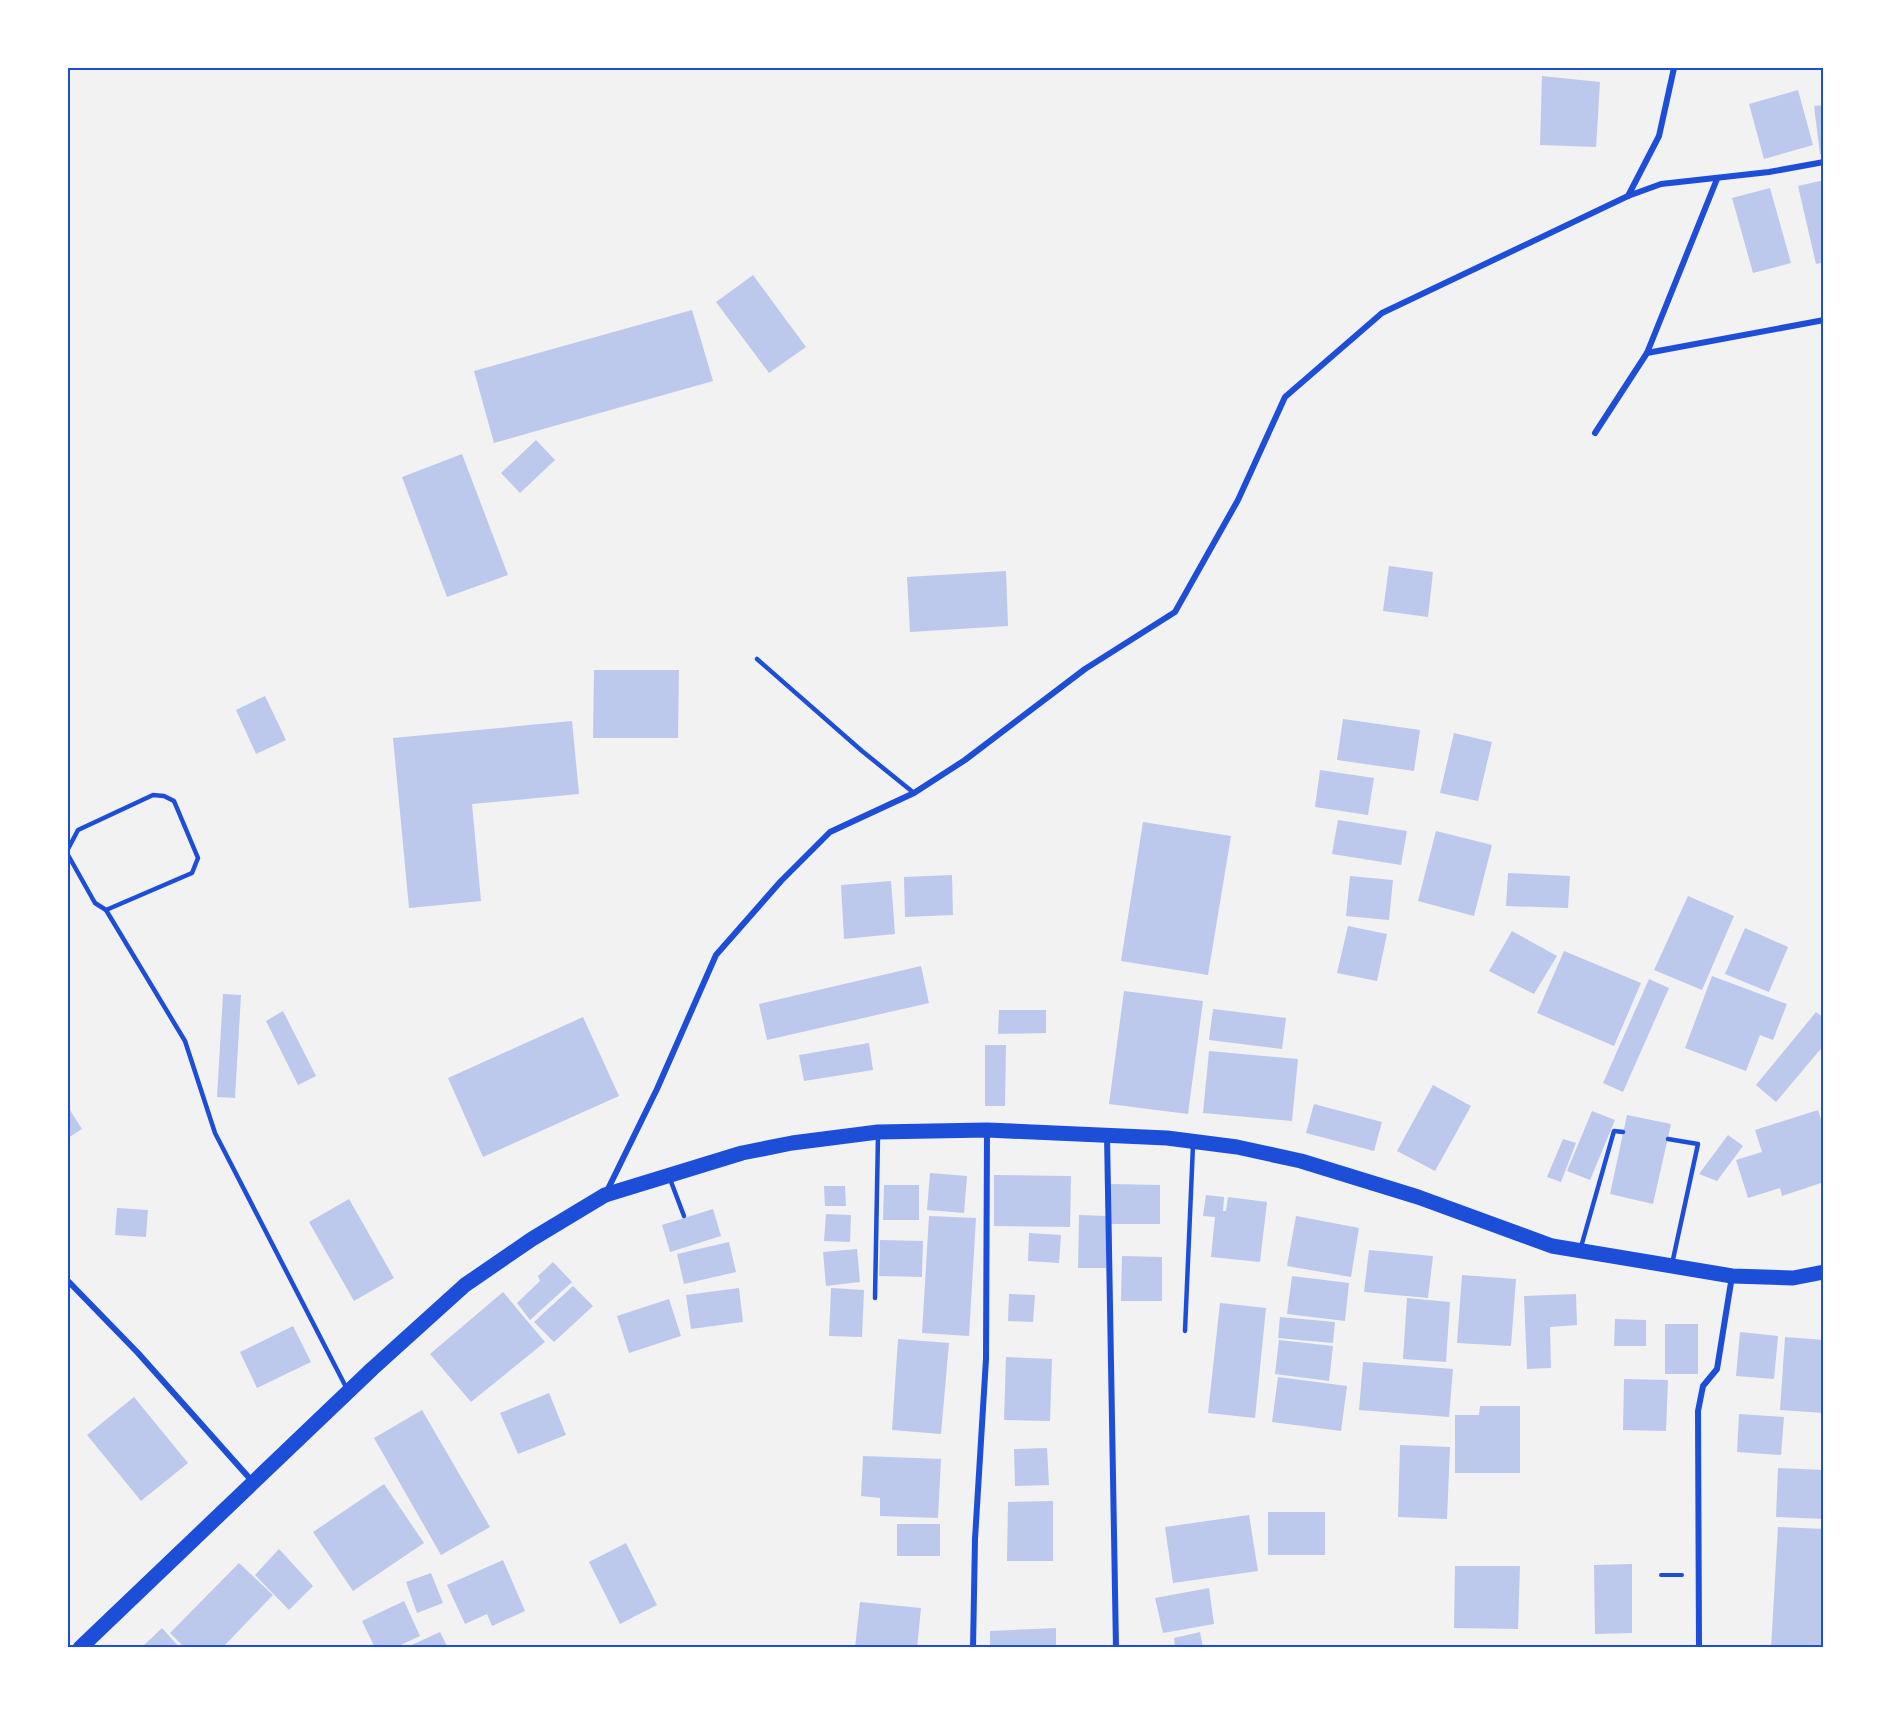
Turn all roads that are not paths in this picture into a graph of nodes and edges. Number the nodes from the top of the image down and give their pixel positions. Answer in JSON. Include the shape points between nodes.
{"nodes":[{"id":1,"x":1674,"y":68,"type":"edge"},
{"id":2,"x":1824,"y":162,"type":"edge"},
{"id":3,"x":1717,"y":178,"type":"junction"},
{"id":4,"x":1628,"y":196,"type":"junction"},
{"id":5,"x":1824,"y":321,"type":"edge"},
{"id":6,"x":1647,"y":353,"type":"junction"},
{"id":7,"x":1594,"y":434,"type":"dead end"},
{"id":8,"x":757,"y":659,"type":"dead end"},
{"id":9,"x":914,"y":793,"type":"junction"},
{"id":10,"x":68,"y":849,"type":"edge"},
{"id":11,"x":68,"y":855,"type":"edge"},
{"id":12,"x":106,"y":910,"type":"junction"},
{"id":13,"x":987,"y":1130,"type":"junction"},
{"id":14,"x":878,"y":1132,"type":"junction"},
{"id":15,"x":1623,"y":1132,"type":"dead end"},
{"id":16,"x":1107,"y":1134,"type":"junction"},
{"id":17,"x":1668,"y":1139,"type":"dead end"},
{"id":18,"x":1193,"y":1142,"type":"junction"},
{"id":19,"x":668,"y":1174,"type":"junction"},
{"id":20,"x":605,"y":1195,"type":"junction"},
{"id":21,"x":684,"y":1215,"type":"dead end"},
{"id":22,"x":1579,"y":1251,"type":"junction"},
{"id":23,"x":1672,"y":1267,"type":"junction"},
{"id":24,"x":1824,"y":1272,"type":"edge"},
{"id":25,"x":1732,"y":1276,"type":"junction"},
{"id":26,"x":68,"y":1281,"type":"edge"},
{"id":27,"x":875,"y":1298,"type":"dead end"},
{"id":28,"x":1185,"y":1331,"type":"dead end"},
{"id":29,"x":348,"y":1392,"type":"junction"},
{"id":30,"x":253,"y":1482,"type":"junction"},
{"id":31,"x":80,"y":1647,"type":"edge"},
{"id":32,"x":973,"y":1647,"type":"edge"},
{"id":33,"x":1116,"y":1647,"type":"edge"},
{"id":34,"x":1698,"y":1647,"type":"edge"}],
"edges":[{"from":1,"to":4,"type":"street","via":[[1659,136]]},
{"from":2,"to":3,"type":"street"},
{"from":3,"to":4,"type":"street","via":[[1661,184]]},
{"from":3,"to":6,"type":"street"},
{"from":4,"to":9,"type":"street","via":[[1382,313],[1285,397],[1238,500],[1175,612],[1085,669],[965,760]]},
{"from":5,"to":6,"type":"street"},
{"from":6,"to":7,"type":"street"},
{"from":8,"to":9,"type":"lane"},
{"from":9,"to":20,"type":"street","via":[[830,832],[716,955]]},
{"from":10,"to":12,"type":"lane","via":[[78,830],[153,795],[174,801],[198,858],[192,873]]},
{"from":11,"to":12,"type":"lane","via":[[95,903]]},
{"from":12,"to":29,"type":"lane","via":[[185,1041],[215,1132]]},
{"from":13,"to":14,"type":"main road"},
{"from":13,"to":16,"type":"main road"},
{"from":13,"to":32,"type":"street","via":[[986,1359]]},
{"from":14,"to":19,"type":"main road","via":[[752,1151]]},
{"from":14,"to":27,"type":"lane"},
{"from":15,"to":22,"type":"lane","via":[[1614,1131]]},
{"from":16,"to":18,"type":"main road"},
{"from":16,"to":33,"type":"street"},
{"from":17,"to":23,"type":"lane","via":[[1698,1144]]},
{"from":18,"to":22,"type":"main road","via":[[1300,1161],[1418,1197],[1552,1246]]},
{"from":18,"to":28,"type":"lane"},
{"from":19,"to":20,"type":"main road"},
{"from":19,"to":21,"type":"lane"},
{"from":20,"to":29,"type":"main road","via":[[465,1285]]},
{"from":22,"to":23,"type":"main road"},
{"from":23,"to":25,"type":"main road"},
{"from":24,"to":25,"type":"main road","via":[[1793,1278]]},
{"from":25,"to":34,"type":"street","via":[[1717,1369],[1703,1386],[1698,1411]]},
{"from":26,"to":30,"type":"street"},
{"from":29,"to":30,"type":"main road"},
{"from":30,"to":31,"type":"main road"}]}
